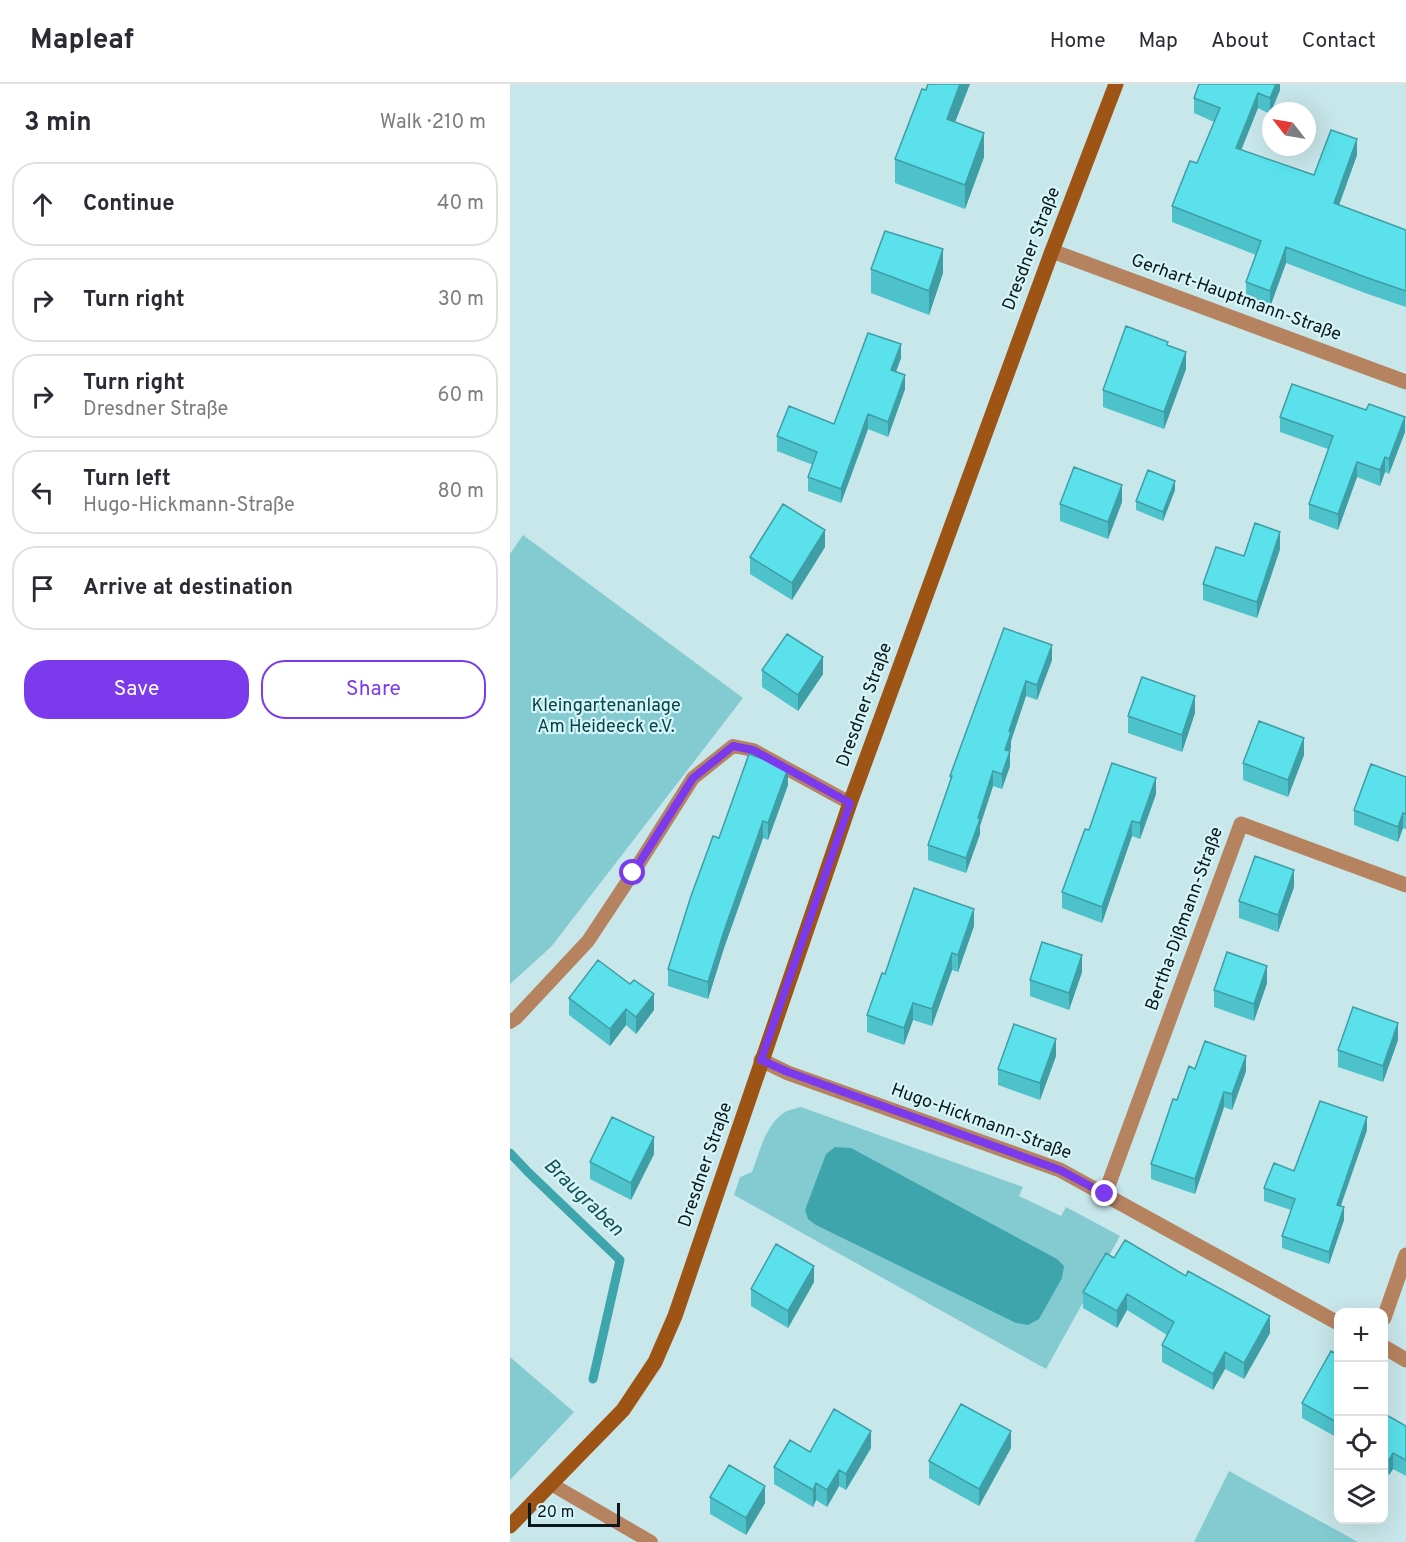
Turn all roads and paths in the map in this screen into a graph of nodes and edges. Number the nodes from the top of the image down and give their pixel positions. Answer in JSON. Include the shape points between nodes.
{"nodes":[{"id":1,"x":1116,"y":84,"type":"edge"},
{"id":2,"x":1052,"y":251,"type":"junction"},
{"id":3,"x":1406,"y":382,"type":"edge"},
{"id":4,"x":850,"y":803,"type":"junction"},
{"id":5,"x":1406,"y":885,"type":"edge"},
{"id":6,"x":510,"y":1022,"type":"edge"},
{"id":7,"x":761,"y":1060,"type":"junction"},
{"id":8,"x":1105,"y":1194,"type":"junction"},
{"id":9,"x":1406,"y":1255,"type":"edge"},
{"id":10,"x":1386,"y":1308,"type":"edge"},
{"id":11,"x":1334,"y":1321,"type":"edge"},
{"id":12,"x":1388,"y":1350,"type":"edge"},
{"id":13,"x":1406,"y":1360,"type":"edge"},
{"id":14,"x":551,"y":1484,"type":"junction"},
{"id":15,"x":510,"y":1526,"type":"edge"},
{"id":16,"x":651,"y":1542,"type":"edge"}],
"edges":[{"from":1,"to":2,"type":"main road","name":"Dresdner Straße"},
{"from":2,"to":3,"type":"street","name":"Gerhart-Hauptmann-Straße"},
{"from":2,"to":4,"type":"main road","name":"Dresdner Straße"},
{"from":4,"to":6,"type":"lane","via":[[753,750],[733,746],[693,778],[588,940]]},
{"from":4,"to":7,"type":"main road","name":"Dresdner Straße"},
{"from":5,"to":8,"type":"street","name":"Bertha-Dißmann-Straße","via":[[1241,824]]},
{"from":7,"to":8,"type":"street","name":"Hugo-Hickmann-Straße","via":[[1060,1170]]},
{"from":7,"to":14,"type":"main road","name":"Dresdner Straße","via":[[675,1316],[655,1362],[623,1410]]},
{"from":8,"to":11,"type":"street","name":"Hugo-Hickmann-Straße"},
{"from":9,"to":10,"type":"street"},
{"from":12,"to":13,"type":"street"},
{"from":14,"to":15,"type":"main road","name":"Dresdner Straße"},
{"from":14,"to":16,"type":"lane"}]}
